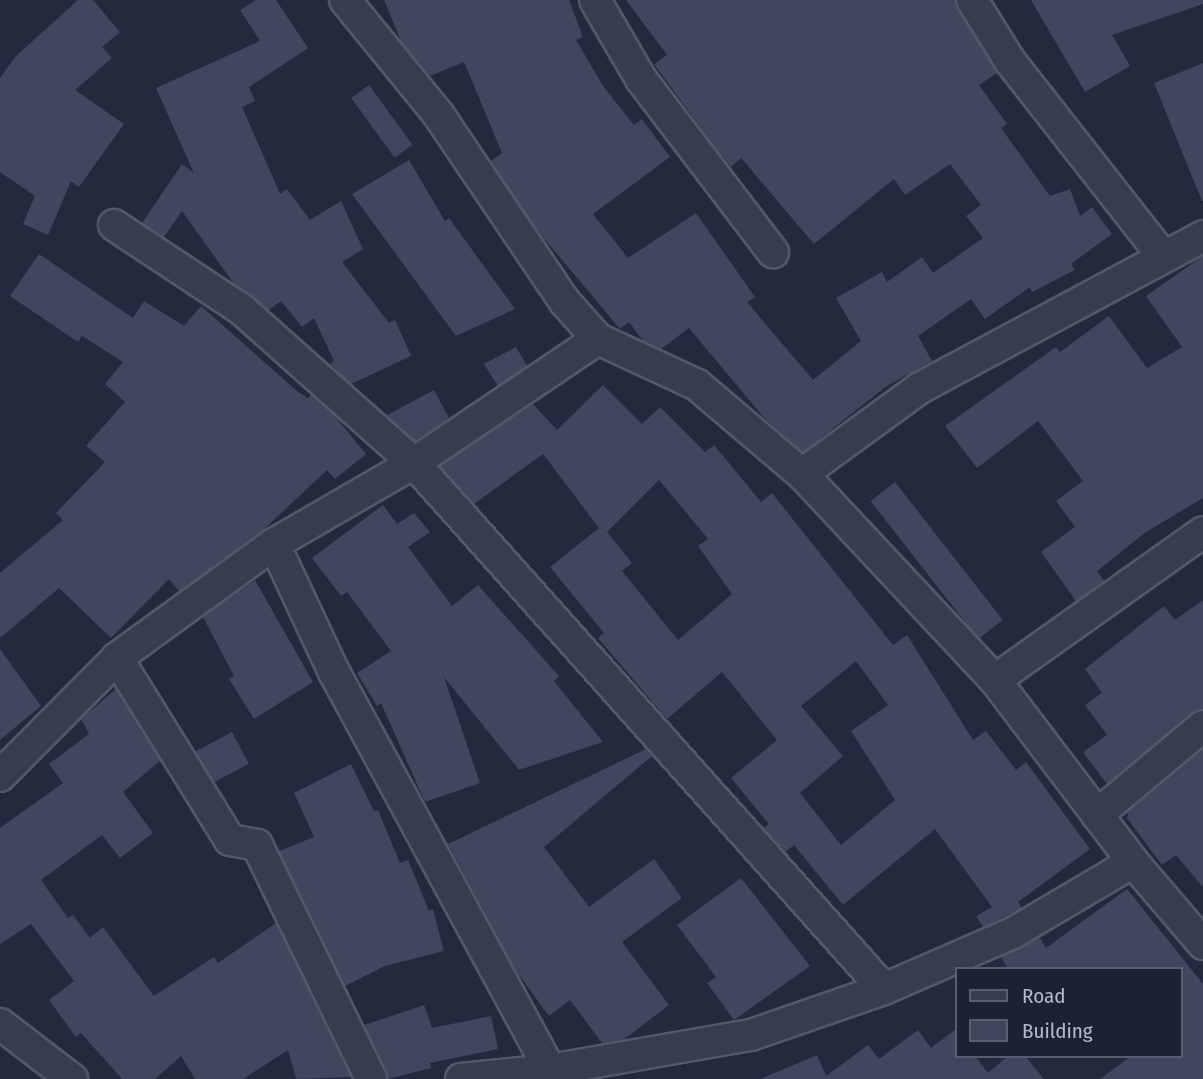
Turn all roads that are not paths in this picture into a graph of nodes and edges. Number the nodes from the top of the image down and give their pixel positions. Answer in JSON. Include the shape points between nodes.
{"nodes":[{"id":1,"x":345,"y":0,"type":"edge"},
{"id":2,"x":595,"y":0,"type":"edge"},
{"id":3,"x":972,"y":0,"type":"edge"},
{"id":4,"x":114,"y":225,"type":"dead end"},
{"id":5,"x":1203,"y":236,"type":"edge"},
{"id":6,"x":773,"y":252,"type":"dead end"},
{"id":7,"x":1162,"y":255,"type":"junction"},
{"id":8,"x":598,"y":338,"type":"junction"},
{"id":9,"x":414,"y":463,"type":"junction"},
{"id":10,"x":802,"y":474,"type":"junction"},
{"id":11,"x":1203,"y":532,"type":"edge"},
{"id":12,"x":274,"y":544,"type":"junction"},
{"id":13,"x":117,"y":658,"type":"junction"},
{"id":14,"x":995,"y":680,"type":"junction"},
{"id":15,"x":1203,"y":726,"type":"edge"},
{"id":16,"x":0,"y":776,"type":"edge"},
{"id":17,"x":1097,"y":815,"type":"junction"},
{"id":18,"x":1133,"y":862,"type":"junction"},
{"id":19,"x":1203,"y":944,"type":"edge"},
{"id":20,"x":884,"y":989,"type":"junction"},
{"id":21,"x":0,"y":1024,"type":"edge"},
{"id":22,"x":550,"y":1070,"type":"junction"},
{"id":23,"x":72,"y":1079,"type":"edge"},
{"id":24,"x":371,"y":1079,"type":"edge"},
{"id":25,"x":461,"y":1079,"type":"edge"}],
"edges":[{"from":1,"to":8,"type":"street","via":[[438,114],[565,302]]},
{"from":2,"to":6,"type":"street","via":[[640,79]]},
{"from":3,"to":7,"type":"street","via":[[1010,61]]},
{"from":4,"to":9,"type":"street","via":[[241,309]]},
{"from":5,"to":7,"type":"street"},
{"from":7,"to":10,"type":"street","via":[[920,388]]},
{"from":8,"to":9,"type":"street"},
{"from":8,"to":10,"type":"street","via":[[697,385]]},
{"from":9,"to":12,"type":"street"},
{"from":9,"to":20,"type":"street"},
{"from":10,"to":14,"type":"street"},
{"from":11,"to":14,"type":"street"},
{"from":12,"to":13,"type":"street"},
{"from":12,"to":22,"type":"street","via":[[334,672]]},
{"from":13,"to":16,"type":"street"},
{"from":13,"to":24,"type":"street","via":[[230,839],[257,845]]},
{"from":14,"to":17,"type":"street"},
{"from":15,"to":17,"type":"street"},
{"from":17,"to":18,"type":"street"},
{"from":18,"to":19,"type":"street"},
{"from":18,"to":20,"type":"street","via":[[1013,933]]},
{"from":20,"to":22,"type":"street","via":[[751,1035]]},
{"from":21,"to":23,"type":"street"},
{"from":22,"to":25,"type":"street"}]}
